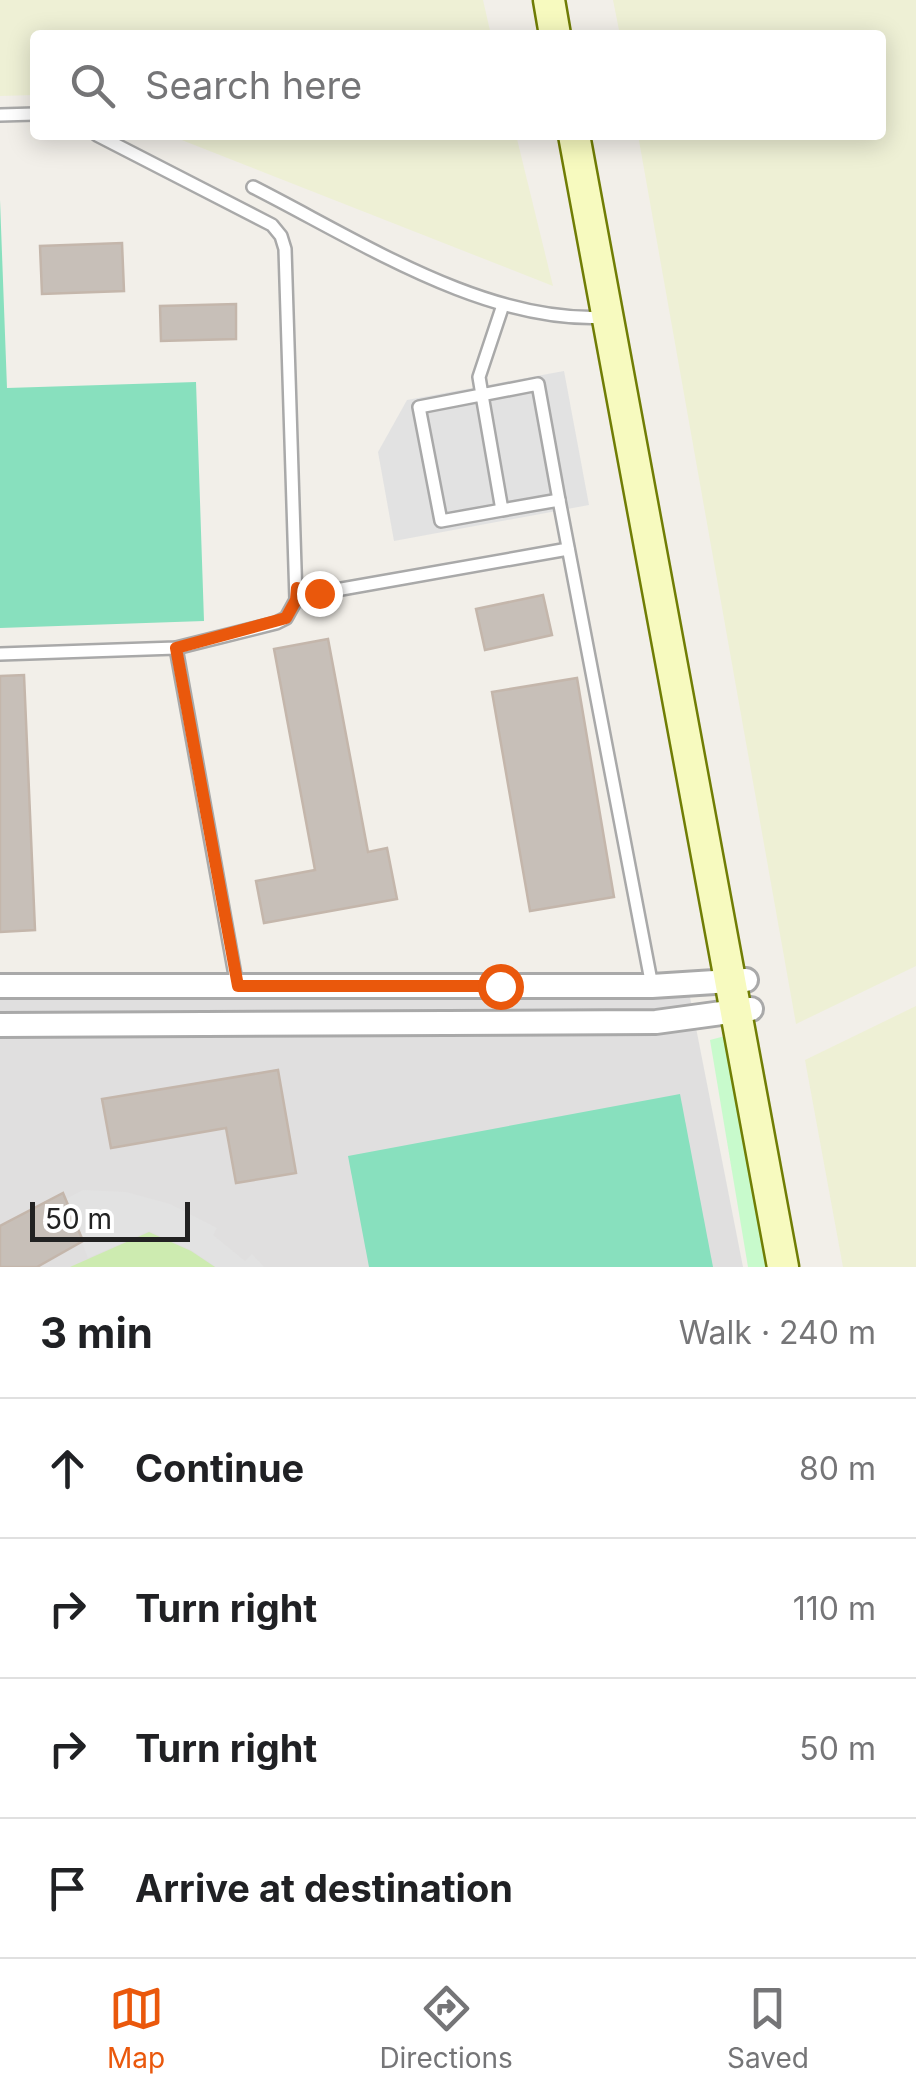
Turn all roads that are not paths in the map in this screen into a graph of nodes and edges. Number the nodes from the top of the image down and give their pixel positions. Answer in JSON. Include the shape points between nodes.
{"nodes":[{"id":1,"x":549,"y":0,"type":"edge"},
{"id":2,"x":566,"y":0,"type":"edge"},
{"id":3,"x":554,"y":30,"type":"edge"},
{"id":4,"x":572,"y":30,"type":"edge"},
{"id":5,"x":30,"y":114,"type":"edge"},
{"id":6,"x":0,"y":115,"type":"edge"},
{"id":7,"x":107,"y":140,"type":"edge"},
{"id":8,"x":575,"y":140,"type":"edge"},
{"id":9,"x":592,"y":140,"type":"edge"},
{"id":10,"x":253,"y":187,"type":"dead end"},
{"id":11,"x":504,"y":305,"type":"junction"},
{"id":12,"x":607,"y":317,"type":"junction"},
{"id":13,"x":482,"y":395,"type":"junction"},
{"id":14,"x":559,"y":500,"type":"junction"},
{"id":15,"x":502,"y":510,"type":"junction"},
{"id":16,"x":568,"y":549,"type":"junction"},
{"id":17,"x":297,"y":588,"type":"junction"},
{"id":18,"x":176,"y":648,"type":"junction"},
{"id":19,"x":0,"y":654,"type":"edge"},
{"id":20,"x":0,"y":986,"type":"edge"},
{"id":21,"x":238,"y":986,"type":"junction"},
{"id":22,"x":500,"y":986,"type":"junction"},
{"id":23,"x":652,"y":986,"type":"junction"},
{"id":24,"x":740,"y":996,"type":"junction"},
{"id":25,"x":500,"y":1022,"type":"junction"},
{"id":26,"x":656,"y":1022,"type":"junction"},
{"id":27,"x":239,"y":1024,"type":"junction"},
{"id":28,"x":0,"y":1025,"type":"edge"},
{"id":29,"x":783,"y":1267,"type":"edge"},
{"id":30,"x":799,"y":1267,"type":"edge"}],
"edges":[{"from":1,"to":3,"type":"main road"},
{"from":2,"to":4,"type":"main road"},
{"from":5,"to":6,"type":"lane"},
{"from":7,"to":17,"type":"lane","via":[[272,225],[281,236]]},
{"from":8,"to":12,"type":"main road"},
{"from":9,"to":24,"type":"main road"},
{"from":10,"to":11,"type":"lane"},
{"from":11,"to":12,"type":"lane","via":[[541,315]]},
{"from":11,"to":13,"type":"lane","via":[[479,376]]},
{"from":12,"to":24,"type":"main road"},
{"from":13,"to":14,"type":"lane","via":[[538,384]]},
{"from":13,"to":15,"type":"lane"},
{"from":13,"to":15,"type":"lane","via":[[419,408],[441,521]]},
{"from":14,"to":15,"type":"lane"},
{"from":14,"to":16,"type":"lane"},
{"from":16,"to":17,"type":"lane","via":[[319,593]]},
{"from":16,"to":23,"type":"lane"},
{"from":17,"to":18,"type":"lane","via":[[286,618]]},
{"from":18,"to":19,"type":"lane"},
{"from":18,"to":21,"type":"lane"},
{"from":20,"to":21,"type":"street"},
{"from":21,"to":22,"type":"street"},
{"from":21,"to":27,"type":"street"},
{"from":22,"to":23,"type":"street"},
{"from":22,"to":25,"type":"street"},
{"from":23,"to":24,"type":"street"},
{"from":23,"to":26,"type":"street"},
{"from":24,"to":26,"type":"street"},
{"from":24,"to":29,"type":"main road"},
{"from":24,"to":30,"type":"main road"},
{"from":25,"to":26,"type":"street"},
{"from":25,"to":27,"type":"street"},
{"from":27,"to":28,"type":"street"}]}
